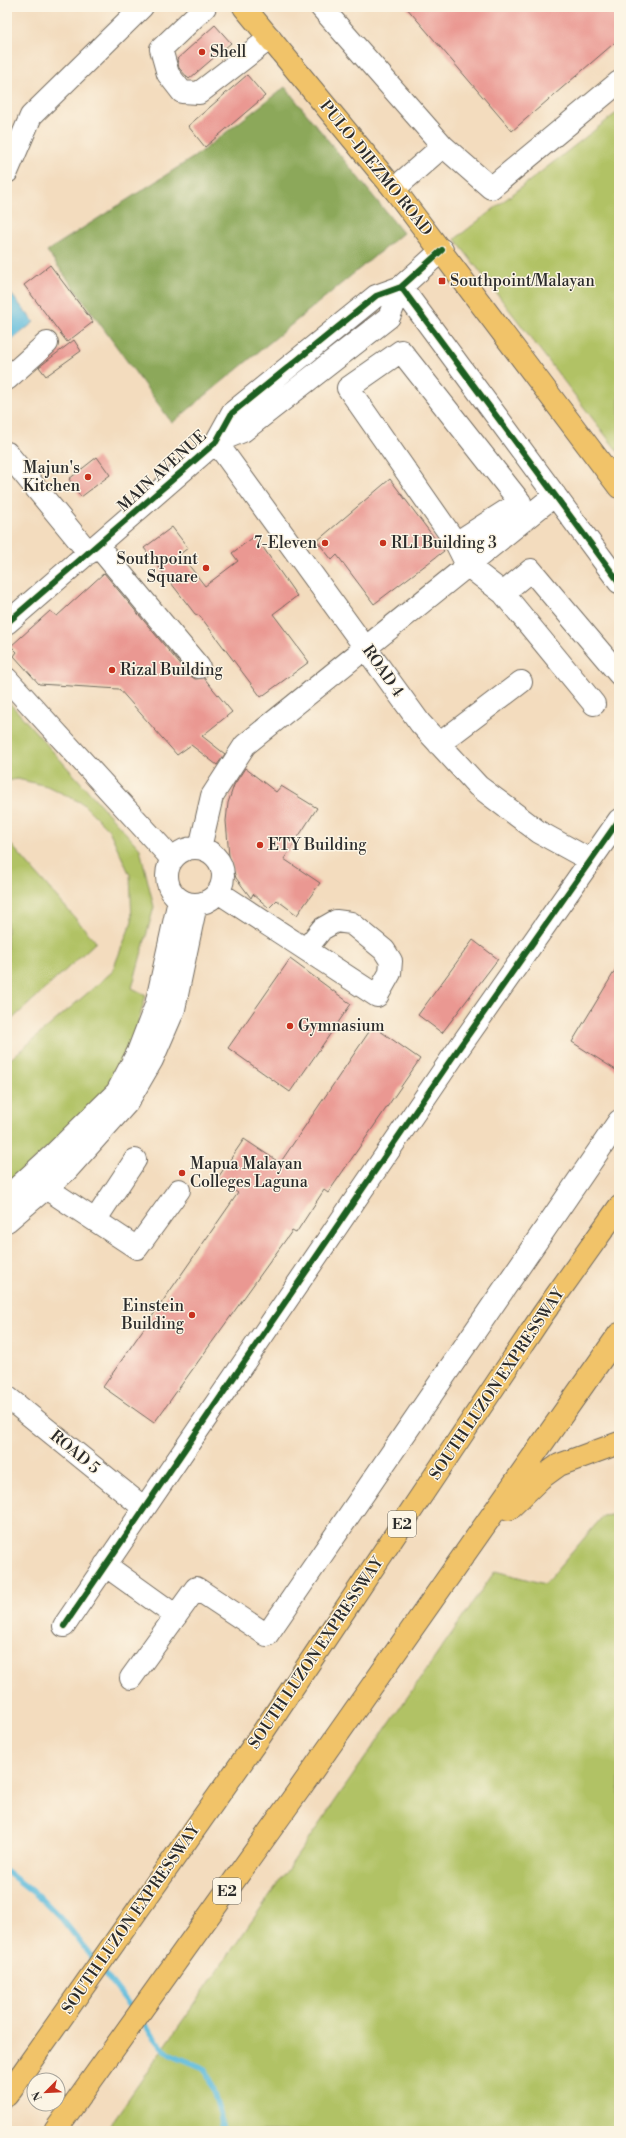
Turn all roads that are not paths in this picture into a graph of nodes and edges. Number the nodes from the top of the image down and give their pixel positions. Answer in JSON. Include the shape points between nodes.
{"nodes":[{"id":1,"x":142,"y":7,"type":"edge"},
{"id":2,"x":205,"y":7,"type":"edge"},
{"id":3,"x":244,"y":7,"type":"edge"},
{"id":4,"x":322,"y":7,"type":"edge"},
{"id":5,"x":270,"y":38,"type":"junction"},
{"id":6,"x":619,"y":82,"type":"edge"},
{"id":7,"x":443,"y":146,"type":"junction"},
{"id":8,"x":7,"y":172,"type":"edge"},
{"id":9,"x":394,"y":189,"type":"junction"},
{"id":10,"x":442,"y":250,"type":"junction"},
{"id":11,"x":401,"y":287,"type":"junction"},
{"id":12,"x":48,"y":343,"type":"dead end"},
{"id":13,"x":7,"y":379,"type":"edge"},
{"id":14,"x":216,"y":442,"type":"junction"},
{"id":15,"x":7,"y":453,"type":"edge"},
{"id":16,"x":619,"y":487,"type":"edge"},
{"id":17,"x":555,"y":495,"type":"junction"},
{"id":18,"x":456,"y":543,"type":"junction"},
{"id":19,"x":93,"y":550,"type":"junction"},
{"id":20,"x":467,"y":565,"type":"junction"},
{"id":21,"x":619,"y":582,"type":"edge"},
{"id":22,"x":503,"y":593,"type":"junction"},
{"id":23,"x":7,"y":624,"type":"edge"},
{"id":24,"x":366,"y":647,"type":"junction"},
{"id":25,"x":199,"y":667,"type":"dead end"},
{"id":26,"x":619,"y":674,"type":"edge"},
{"id":27,"x":7,"y":679,"type":"edge"},
{"id":28,"x":521,"y":682,"type":"dead end"},
{"id":29,"x":594,"y":704,"type":"dead end"},
{"id":30,"x":439,"y":744,"type":"junction"},
{"id":31,"x":619,"y":820,"type":"edge"},
{"id":32,"x":200,"y":848,"type":"junction"},
{"id":33,"x":172,"y":859,"type":"junction"},
{"id":34,"x":590,"y":860,"type":"junction"},
{"id":35,"x":218,"y":892,"type":"junction"},
{"id":36,"x":188,"y":902,"type":"junction"},
{"id":37,"x":306,"y":949,"type":"dead end"},
{"id":38,"x":619,"y":1121,"type":"edge"},
{"id":39,"x":136,"y":1160,"type":"dead end"},
{"id":40,"x":46,"y":1188,"type":"junction"},
{"id":41,"x":180,"y":1190,"type":"dead end"},
{"id":42,"x":7,"y":1197,"type":"edge"},
{"id":43,"x":619,"y":1207,"type":"edge"},
{"id":44,"x":96,"y":1219,"type":"junction"},
{"id":45,"x":7,"y":1221,"type":"edge"},
{"id":46,"x":619,"y":1334,"type":"edge"},
{"id":47,"x":7,"y":1397,"type":"edge"},
{"id":48,"x":619,"y":1443,"type":"edge"},
{"id":49,"x":144,"y":1508,"type":"junction"},
{"id":50,"x":470,"y":1548,"type":"junction"},
{"id":51,"x":105,"y":1565,"type":"junction"},
{"id":52,"x":176,"y":1616,"type":"junction"},
{"id":53,"x":64,"y":1626,"type":"dead end"},
{"id":54,"x":131,"y":1678,"type":"dead end"},
{"id":55,"x":7,"y":2096,"type":"edge"},
{"id":56,"x":55,"y":2131,"type":"edge"}],
"edges":[{"from":1,"to":8,"type":"street","via":[[31,116]]},
{"from":2,"to":5,"type":"street","via":[[161,49],[168,74],[182,92],[199,93]]},
{"from":3,"to":5,"type":"main road","name":"PULO-DIEZMO ROAD"},
{"from":4,"to":7,"type":"street"},
{"from":5,"to":9,"type":"main road","name":"PULO-DIEZMO ROAD"},
{"from":6,"to":7,"type":"street","via":[[491,188]]},
{"from":7,"to":9,"type":"street"},
{"from":9,"to":10,"type":"main road","name":"PULO-DIEZMO ROAD"},
{"from":10,"to":11,"type":"street","name":"MAIN AVENUE"},
{"from":10,"to":16,"type":"main road","name":"PULO-DIEZMO ROAD"},
{"from":11,"to":14,"type":"street","name":"MAIN AVENUE","via":[[376,296],[232,413]]},
{"from":11,"to":17,"type":"street"},
{"from":12,"to":13,"type":"street"},
{"from":14,"to":19,"type":"street","name":"MAIN AVENUE"},
{"from":14,"to":24,"type":"street","name":"ROAD 4"},
{"from":15,"to":19,"type":"street"},
{"from":17,"to":20,"type":"street"},
{"from":17,"to":21,"type":"street"},
{"from":18,"to":18,"type":"street","via":[[348,388],[401,351],[520,502]]},
{"from":18,"to":20,"type":"street"},
{"from":19,"to":23,"type":"street","name":"MAIN AVENUE"},
{"from":19,"to":25,"type":"street"},
{"from":20,"to":22,"type":"street"},
{"from":20,"to":24,"type":"street"},
{"from":22,"to":26,"type":"street","via":[[531,570]]},
{"from":22,"to":29,"type":"street"},
{"from":24,"to":30,"type":"street","name":"ROAD 4","via":[[420,723]]},
{"from":24,"to":32,"type":"street","via":[[245,745],[212,796]]},
{"from":27,"to":33,"type":"street"},
{"from":28,"to":30,"type":"street"},
{"from":30,"to":34,"type":"street","name":"ROAD 4","via":[[478,786],[538,832]]},
{"from":31,"to":34,"type":"street"},
{"from":32,"to":33,"type":"street","via":[[185,850]]},
{"from":32,"to":35,"type":"street","via":[[209,851],[221,865],[223,874]]},
{"from":33,"to":36,"type":"street","via":[[168,867],[168,885],[172,894]]},
{"from":34,"to":49,"type":"street"},
{"from":35,"to":36,"type":"street","via":[[205,903]]},
{"from":35,"to":37,"type":"street"},
{"from":36,"to":40,"type":"street","via":[[174,1010],[152,1060],[127,1103],[67,1170]]},
{"from":36,"to":42,"type":"street","via":[[156,1005],[138,1052],[116,1092]]},
{"from":38,"to":52,"type":"street","via":[[267,1635],[196,1588]]},
{"from":39,"to":44,"type":"street"},
{"from":40,"to":44,"type":"street"},
{"from":40,"to":45,"type":"street"},
{"from":41,"to":44,"type":"street","via":[[137,1248]]},
{"from":43,"to":55,"type":"main road","name":"SOUTH LUZON EXPRESSWAY","number":"E2","via":[[543,1314],[261,1735]]},
{"from":46,"to":50,"type":"main road","number":"E2"},
{"from":47,"to":49,"type":"street","name":"ROAD 5"},
{"from":48,"to":50,"type":"main road","via":[[559,1465],[541,1478]]},
{"from":49,"to":51,"type":"street"},
{"from":50,"to":56,"type":"main road","number":"E2"},
{"from":51,"to":52,"type":"street"},
{"from":51,"to":53,"type":"street"},
{"from":52,"to":54,"type":"street"}]}
